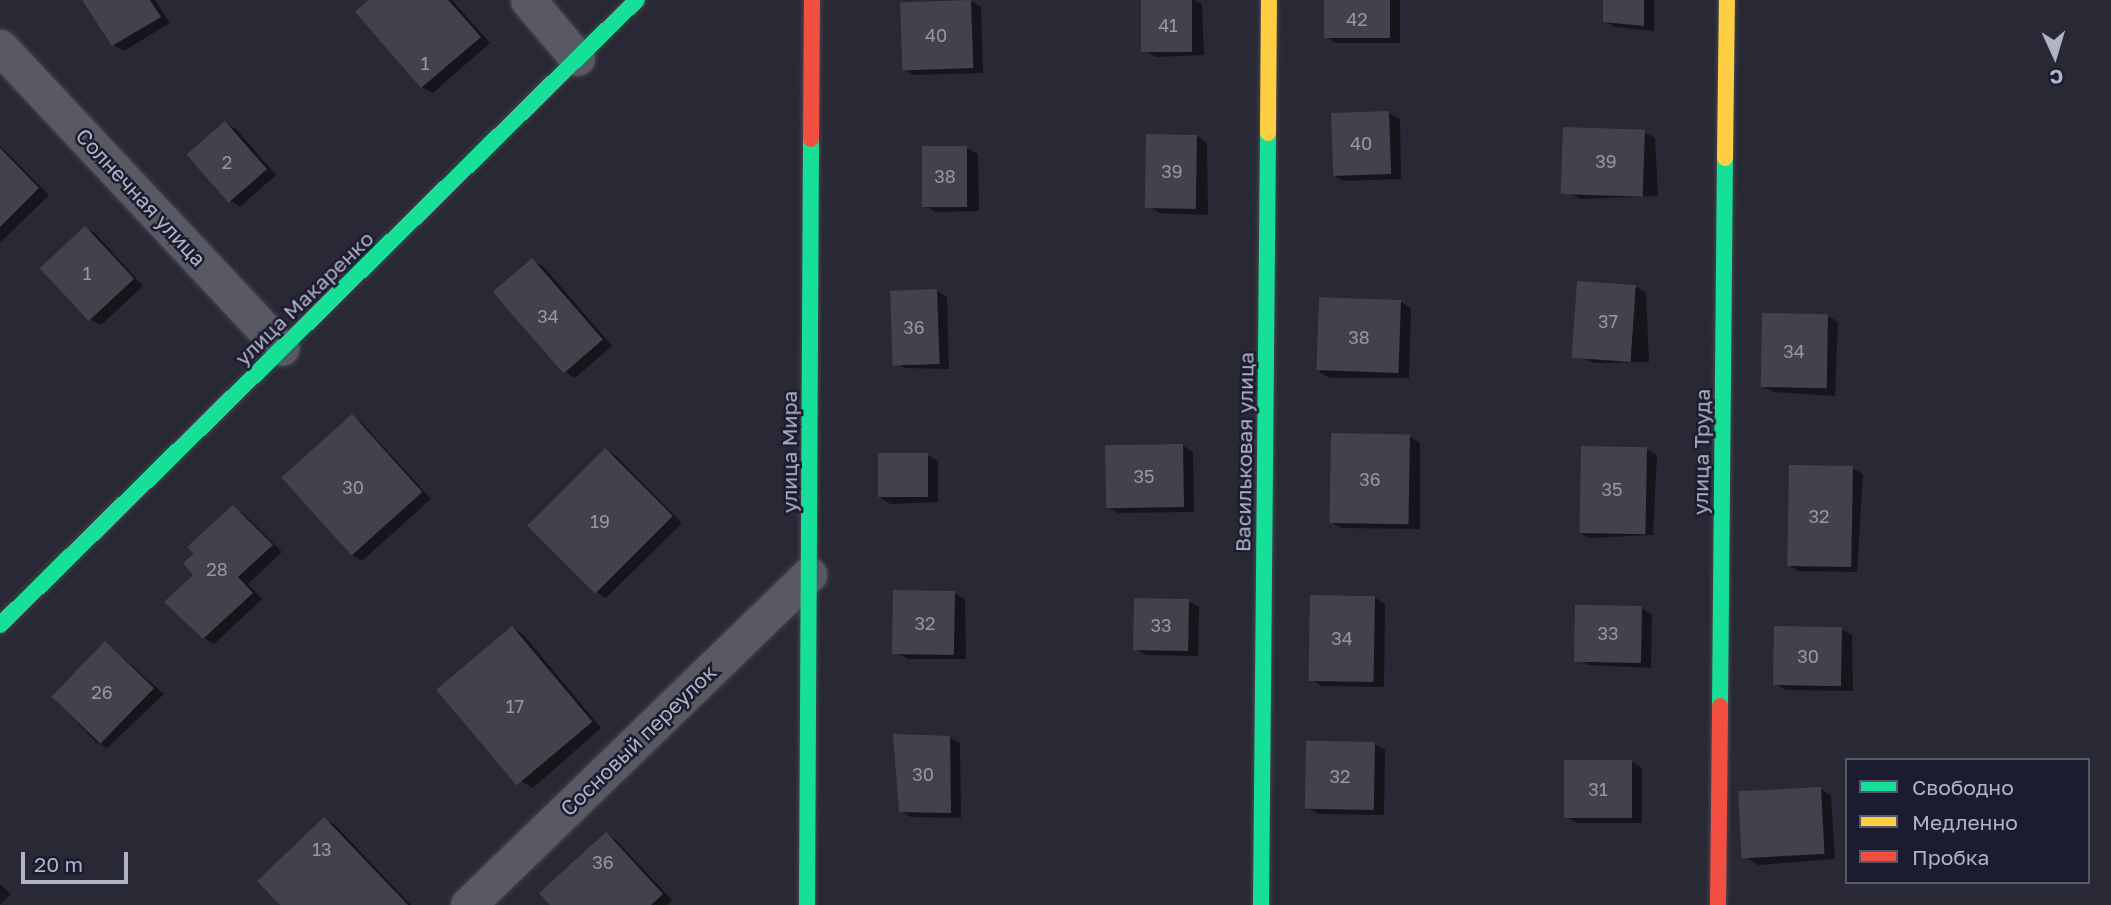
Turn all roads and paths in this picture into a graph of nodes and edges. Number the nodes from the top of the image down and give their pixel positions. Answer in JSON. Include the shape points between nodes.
{"nodes":[{"id":1,"x":528,"y":0,"type":"edge"},
{"id":2,"x":637,"y":0,"type":"edge"},
{"id":3,"x":812,"y":0,"type":"edge"},
{"id":4,"x":1269,"y":0,"type":"edge"},
{"id":5,"x":1727,"y":0,"type":"edge"},
{"id":6,"x":0,"y":47,"type":"edge"},
{"id":7,"x":578,"y":58,"type":"junction"},
{"id":8,"x":282,"y":348,"type":"junction"},
{"id":9,"x":809,"y":575,"type":"junction"},
{"id":10,"x":0,"y":625,"type":"edge"},
{"id":11,"x":468,"y":905,"type":"edge"},
{"id":12,"x":807,"y":905,"type":"edge"},
{"id":13,"x":1261,"y":905,"type":"edge"},
{"id":14,"x":1718,"y":905,"type":"edge"}],
"edges":[{"from":1,"to":7,"type":"street"},
{"from":2,"to":7,"type":"street","name":"улица Макаренко"},
{"from":3,"to":9,"type":"street","name":"улица Мира"},
{"from":4,"to":13,"type":"street","name":"Васильковая улица"},
{"from":5,"to":14,"type":"street","name":"улица Труда"},
{"from":6,"to":8,"type":"street","name":"Солнечная улица"},
{"from":7,"to":8,"type":"street","name":"улица Макаренко"},
{"from":8,"to":10,"type":"street","name":"улица Макаренко"},
{"from":9,"to":11,"type":"street","name":"Сосновый переулок"},
{"from":9,"to":12,"type":"street","name":"улица Мира"}]}
